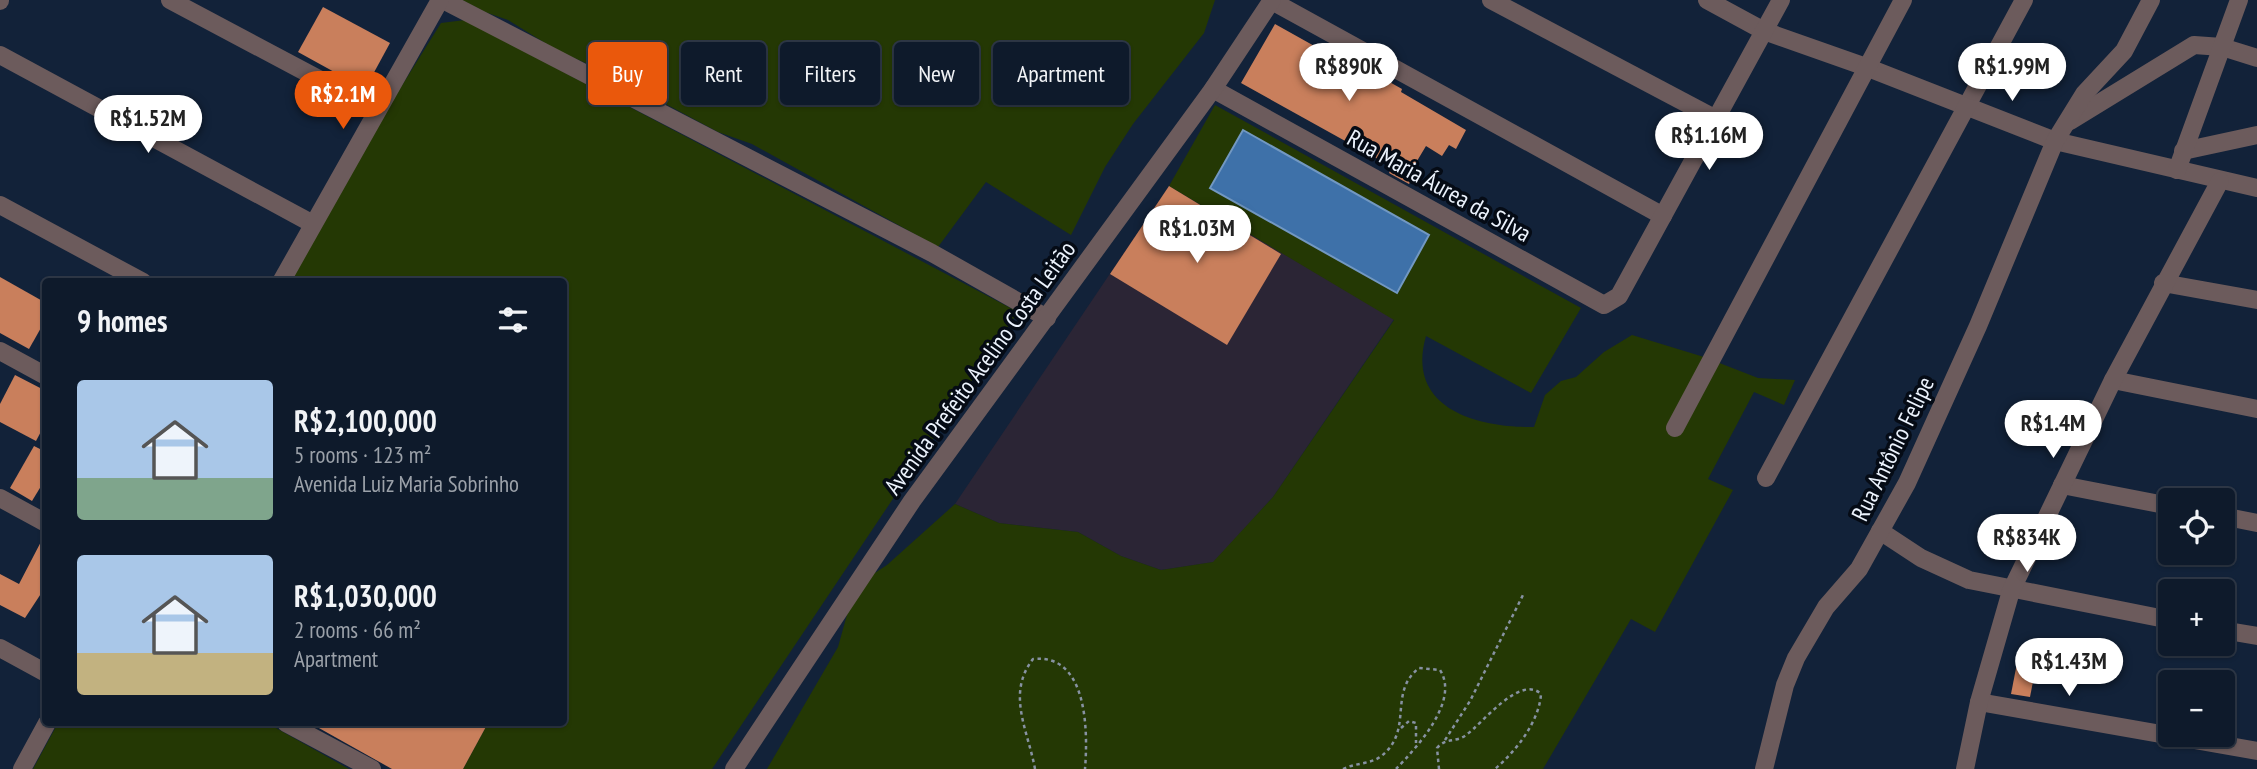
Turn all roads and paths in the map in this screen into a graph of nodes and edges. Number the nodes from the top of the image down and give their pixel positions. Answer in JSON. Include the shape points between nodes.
{"nodes":[{"id":1,"x":170,"y":0,"type":"edge"},
{"id":2,"x":442,"y":0,"type":"edge"},
{"id":3,"x":1491,"y":0,"type":"edge"},
{"id":4,"x":1707,"y":0,"type":"edge"},
{"id":5,"x":1781,"y":0,"type":"edge"},
{"id":6,"x":1903,"y":0,"type":"edge"},
{"id":7,"x":2024,"y":0,"type":"edge"},
{"id":8,"x":2151,"y":0,"type":"edge"},
{"id":9,"x":2239,"y":0,"type":"edge"},
{"id":10,"x":1272,"y":1,"type":"edge"},
{"id":11,"x":1764,"y":32,"type":"junction"},
{"id":12,"x":2222,"y":47,"type":"junction"},
{"id":13,"x":0,"y":55,"type":"edge"},
{"id":14,"x":2257,"y":58,"type":"edge"},
{"id":15,"x":1866,"y":67,"type":"junction"},
{"id":16,"x":1213,"y":89,"type":"junction"},
{"id":17,"x":1966,"y":105,"type":"junction"},
{"id":18,"x":377,"y":110,"type":"junction"},
{"id":19,"x":1716,"y":119,"type":"junction"},
{"id":20,"x":2064,"y":125,"type":"junction"},
{"id":21,"x":2257,"y":135,"type":"edge"},
{"id":22,"x":2055,"y":141,"type":"junction"},
{"id":23,"x":2183,"y":151,"type":"junction"},
{"id":24,"x":2177,"y":170,"type":"junction"},
{"id":25,"x":2220,"y":181,"type":"junction"},
{"id":26,"x":2257,"y":188,"type":"edge"},
{"id":27,"x":0,"y":205,"type":"edge"},
{"id":28,"x":1663,"y":216,"type":"junction"},
{"id":29,"x":313,"y":224,"type":"junction"},
{"id":30,"x":136,"y":278,"type":"edge"},
{"id":31,"x":283,"y":278,"type":"edge"},
{"id":32,"x":2163,"y":284,"type":"junction"},
{"id":33,"x":2257,"y":300,"type":"edge"},
{"id":34,"x":1047,"y":318,"type":"junction"},
{"id":35,"x":0,"y":351,"type":"edge"},
{"id":36,"x":42,"y":374,"type":"edge"},
{"id":37,"x":2113,"y":380,"type":"junction"},
{"id":38,"x":2257,"y":409,"type":"edge"},
{"id":39,"x":1675,"y":428,"type":"dead end"},
{"id":40,"x":1766,"y":478,"type":"dead end"},
{"id":41,"x":2062,"y":485,"type":"junction"},
{"id":42,"x":0,"y":498,"type":"edge"},
{"id":43,"x":2158,"y":504,"type":"edge"},
{"id":44,"x":2235,"y":519,"type":"edge"},
{"id":45,"x":42,"y":521,"type":"edge"},
{"id":46,"x":2257,"y":523,"type":"edge"},
{"id":47,"x":1880,"y":531,"type":"junction"},
{"id":48,"x":2011,"y":591,"type":"junction"},
{"id":49,"x":1523,"y":595,"type":"dead end"},
{"id":50,"x":2158,"y":618,"type":"edge"},
{"id":51,"x":2235,"y":632,"type":"edge"},
{"id":52,"x":2257,"y":636,"type":"edge"},
{"id":53,"x":0,"y":648,"type":"edge"},
{"id":54,"x":42,"y":671,"type":"edge"},
{"id":55,"x":1979,"y":702,"type":"junction"},
{"id":56,"x":45,"y":726,"type":"edge"},
{"id":57,"x":292,"y":726,"type":"edge"},
{"id":58,"x":1399,"y":730,"type":"junction"},
{"id":59,"x":1444,"y":740,"type":"junction"},
{"id":60,"x":1415,"y":746,"type":"junction"},
{"id":61,"x":2257,"y":751,"type":"edge"},
{"id":62,"x":22,"y":769,"type":"edge"},
{"id":63,"x":372,"y":769,"type":"edge"},
{"id":64,"x":734,"y":769,"type":"edge"},
{"id":65,"x":1035,"y":769,"type":"edge"},
{"id":66,"x":1085,"y":769,"type":"edge"},
{"id":67,"x":1343,"y":769,"type":"edge"},
{"id":68,"x":1396,"y":769,"type":"edge"},
{"id":69,"x":1439,"y":769,"type":"edge"},
{"id":70,"x":1495,"y":769,"type":"edge"},
{"id":71,"x":1764,"y":769,"type":"edge"},
{"id":72,"x":1965,"y":769,"type":"edge"}],
"edges":[{"from":1,"to":18,"type":"street"},
{"from":2,"to":18,"type":"street"},
{"from":2,"to":34,"type":"street","via":[[920,247]]},
{"from":3,"to":19,"type":"street"},
{"from":4,"to":11,"type":"street"},
{"from":5,"to":11,"type":"street"},
{"from":6,"to":15,"type":"street"},
{"from":7,"to":17,"type":"street"},
{"from":8,"to":20,"type":"street","name":"Rua Antônio Felipe","via":[[2124,51],[2084,94]]},
{"from":9,"to":12,"type":"street"},
{"from":10,"to":16,"type":"street","name":"Avenida Prefeito Acelino Costa Leitão"},
{"from":10,"to":28,"type":"street"},
{"from":11,"to":15,"type":"street"},
{"from":11,"to":19,"type":"street"},
{"from":12,"to":14,"type":"street"},
{"from":12,"to":20,"type":"street","via":[[2194,45]]},
{"from":12,"to":23,"type":"street"},
{"from":13,"to":29,"type":"street"},
{"from":15,"to":17,"type":"street"},
{"from":15,"to":39,"type":"street"},
{"from":16,"to":28,"type":"street","name":"Rua Maria Áurea da Silva","via":[[1604,305],[1619,296]]},
{"from":16,"to":34,"type":"street","name":"Avenida Prefeito Acelino Costa Leitão"},
{"from":17,"to":22,"type":"street"},
{"from":17,"to":40,"type":"street"},
{"from":18,"to":29,"type":"street"},
{"from":19,"to":28,"type":"street"},
{"from":20,"to":22,"type":"street","name":"Rua Antônio Felipe"},
{"from":21,"to":23,"type":"street"},
{"from":22,"to":24,"type":"street"},
{"from":22,"to":47,"type":"street","name":"Rua Antônio Felipe","via":[[1978,326],[1907,483]]},
{"from":23,"to":24,"type":"street"},
{"from":24,"to":25,"type":"street"},
{"from":25,"to":26,"type":"street"},
{"from":25,"to":32,"type":"street"},
{"from":27,"to":30,"type":"street"},
{"from":29,"to":31,"type":"street"},
{"from":32,"to":33,"type":"street"},
{"from":32,"to":37,"type":"street"},
{"from":34,"to":64,"type":"street","name":"Avenida Prefeito Acelino Costa Leitão","via":[[912,501]]},
{"from":35,"to":36,"type":"street"},
{"from":37,"to":38,"type":"street"},
{"from":37,"to":41,"type":"street"},
{"from":41,"to":43,"type":"street"},
{"from":41,"to":48,"type":"street"},
{"from":42,"to":45,"type":"street"},
{"from":44,"to":46,"type":"street"},
{"from":47,"to":48,"type":"street","via":[[1942,568]]},
{"from":47,"to":71,"type":"street","name":"Rua Antônio Felipe","via":[[1796,658]]},
{"from":48,"to":50,"type":"street"},
{"from":48,"to":55,"type":"street"},
{"from":49,"to":59,"type":"path","via":[[1470,701]]},
{"from":51,"to":52,"type":"street"},
{"from":53,"to":54,"type":"street"},
{"from":55,"to":61,"type":"street"},
{"from":55,"to":72,"type":"street"},
{"from":56,"to":62,"type":"street"},
{"from":57,"to":63,"type":"street"},
{"from":58,"to":60,"type":"path","via":[[1409,721],[1416,723]]},
{"from":58,"to":60,"type":"path","via":[[1404,685],[1419,668],[1440,670],[1446,690]]},
{"from":58,"to":67,"type":"path","via":[[1377,759]]},
{"from":59,"to":69,"type":"path","via":[[1437,748]]},
{"from":59,"to":70,"type":"path","via":[[1466,735],[1517,693],[1536,690],[1540,701],[1530,726]]},
{"from":60,"to":68,"type":"path"},
{"from":65,"to":66,"type":"path","via":[[1018,694],[1023,673],[1033,659],[1042,658],[1065,668],[1082,698],[1087,725]]}]}
